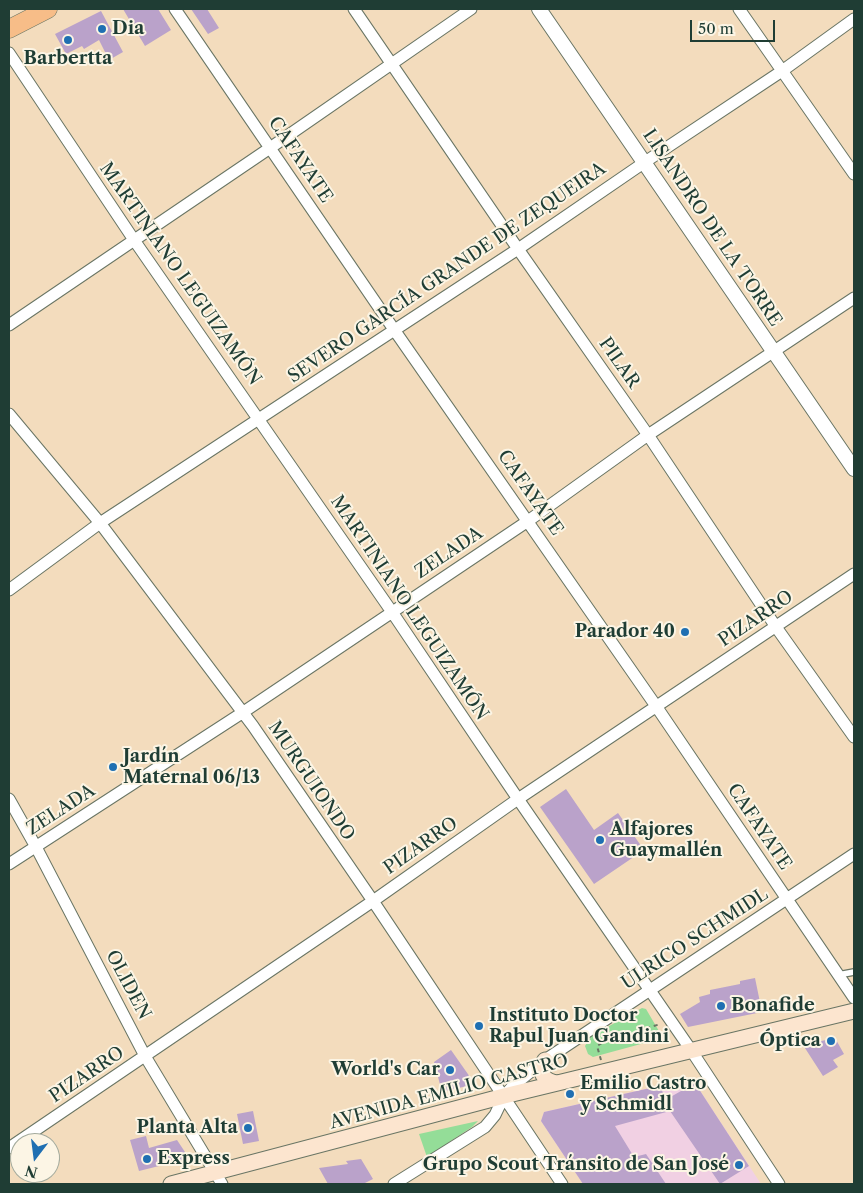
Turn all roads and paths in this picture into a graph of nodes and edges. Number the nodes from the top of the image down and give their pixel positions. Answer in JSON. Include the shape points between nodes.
{"nodes":[{"id":1,"x":48,"y":9,"type":"edge"},
{"id":2,"x":175,"y":9,"type":"edge"},
{"id":3,"x":354,"y":9,"type":"edge"},
{"id":4,"x":472,"y":9,"type":"edge"},
{"id":5,"x":539,"y":9,"type":"edge"},
{"id":6,"x":739,"y":9,"type":"edge"},
{"id":7,"x":854,"y":19,"type":"edge"},
{"id":8,"x":9,"y":29,"type":"edge"},
{"id":9,"x":9,"y":53,"type":"edge"},
{"id":10,"x":391,"y":65,"type":"junction"},
{"id":11,"x":782,"y":71,"type":"junction"},
{"id":12,"x":270,"y":148,"type":"junction"},
{"id":13,"x":644,"y":162,"type":"junction"},
{"id":14,"x":854,"y":174,"type":"edge"},
{"id":15,"x":134,"y":240,"type":"junction"},
{"id":16,"x":518,"y":249,"type":"junction"},
{"id":17,"x":854,"y":298,"type":"edge"},
{"id":18,"x":9,"y":325,"type":"edge"},
{"id":19,"x":394,"y":330,"type":"junction"},
{"id":20,"x":775,"y":352,"type":"junction"},
{"id":21,"x":9,"y":414,"type":"edge"},
{"id":22,"x":259,"y":420,"type":"junction"},
{"id":23,"x":648,"y":435,"type":"junction"},
{"id":24,"x":854,"y":469,"type":"edge"},
{"id":25,"x":528,"y":521,"type":"junction"},
{"id":26,"x":100,"y":523,"type":"junction"},
{"id":27,"x":854,"y":574,"type":"edge"},
{"id":28,"x":9,"y":590,"type":"edge"},
{"id":29,"x":392,"y":612,"type":"junction"},
{"id":30,"x":776,"y":627,"type":"junction"},
{"id":31,"x":656,"y":706,"type":"junction"},
{"id":32,"x":242,"y":713,"type":"junction"},
{"id":33,"x":854,"y":737,"type":"edge"},
{"id":34,"x":9,"y":799,"type":"edge"},
{"id":35,"x":518,"y":800,"type":"junction"},
{"id":36,"x":36,"y":847,"type":"junction"},
{"id":37,"x":854,"y":854,"type":"edge"},
{"id":38,"x":9,"y":864,"type":"edge"},
{"id":39,"x":787,"y":899,"type":"junction"},
{"id":40,"x":372,"y":901,"type":"junction"},
{"id":41,"x":854,"y":972,"type":"edge"},
{"id":42,"x":838,"y":975,"type":"junction"},
{"id":43,"x":649,"y":989,"type":"junction"},
{"id":44,"x":854,"y":998,"type":"edge"},
{"id":45,"x":854,"y":1011,"type":"edge"},
{"id":46,"x":608,"y":1038,"type":"dead end"},
{"id":47,"x":691,"y":1050,"type":"junction"},
{"id":48,"x":146,"y":1056,"type":"junction"},
{"id":49,"x":545,"y":1060,"type":"junction"},
{"id":50,"x":604,"y":1072,"type":"junction"},
{"id":51,"x":557,"y":1083,"type":"junction"},
{"id":52,"x":504,"y":1096,"type":"junction"},
{"id":53,"x":9,"y":1148,"type":"edge"},
{"id":54,"x":218,"y":1179,"type":"edge"},
{"id":55,"x":171,"y":1184,"type":"edge"},
{"id":56,"x":394,"y":1184,"type":"edge"},
{"id":57,"x":562,"y":1184,"type":"edge"},
{"id":58,"x":779,"y":1184,"type":"edge"}],
"edges":[{"from":1,"to":8,"type":"main road"},
{"from":2,"to":12,"type":"street","name":"CAFAYATE"},
{"from":3,"to":10,"type":"street","name":"PILAR"},
{"from":4,"to":10,"type":"street"},
{"from":5,"to":13,"type":"street","name":"LISANDRO DE LA TORRE"},
{"from":6,"to":11,"type":"street"},
{"from":7,"to":11,"type":"street","name":"SEVERO GARCÍA GRANDE DE ZEQUEIRA"},
{"from":9,"to":15,"type":"street","name":"MARTINIANO LEGUIZAMÓN"},
{"from":10,"to":12,"type":"street"},
{"from":10,"to":16,"type":"street","name":"PILAR"},
{"from":11,"to":13,"type":"street","name":"SEVERO GARCÍA GRANDE DE ZEQUEIRA"},
{"from":11,"to":14,"type":"street"},
{"from":12,"to":15,"type":"street"},
{"from":12,"to":19,"type":"street","name":"CAFAYATE"},
{"from":13,"to":16,"type":"street","name":"SEVERO GARCÍA GRANDE DE ZEQUEIRA"},
{"from":13,"to":20,"type":"street","name":"LISANDRO DE LA TORRE"},
{"from":15,"to":18,"type":"street"},
{"from":15,"to":22,"type":"street","name":"MARTINIANO LEGUIZAMÓN"},
{"from":16,"to":19,"type":"street","name":"SEVERO GARCÍA GRANDE DE ZEQUEIRA"},
{"from":16,"to":23,"type":"street","name":"PILAR"},
{"from":17,"to":20,"type":"street","name":"ZELADA"},
{"from":19,"to":22,"type":"street","name":"SEVERO GARCÍA GRANDE DE ZEQUEIRA"},
{"from":19,"to":25,"type":"street","name":"CAFAYATE"},
{"from":20,"to":23,"type":"street","name":"ZELADA"},
{"from":20,"to":24,"type":"street","name":"LISANDRO DE LA TORRE"},
{"from":21,"to":26,"type":"street","name":"MURGUIONDO"},
{"from":22,"to":26,"type":"street","name":"SEVERO GARCÍA GRANDE DE ZEQUEIRA"},
{"from":22,"to":29,"type":"street","name":"MARTINIANO LEGUIZAMÓN"},
{"from":23,"to":25,"type":"street","name":"ZELADA"},
{"from":23,"to":30,"type":"street","name":"PILAR"},
{"from":25,"to":29,"type":"street","name":"ZELADA"},
{"from":25,"to":31,"type":"street","name":"CAFAYATE"},
{"from":26,"to":28,"type":"street","name":"SEVERO GARCÍA GRANDE DE ZEQUEIRA"},
{"from":26,"to":32,"type":"street","name":"MURGUIONDO"},
{"from":27,"to":30,"type":"street","name":"PIZARRO"},
{"from":29,"to":32,"type":"street","name":"ZELADA"},
{"from":29,"to":35,"type":"street","name":"MARTINIANO LEGUIZAMÓN"},
{"from":30,"to":31,"type":"street","name":"PIZARRO"},
{"from":30,"to":33,"type":"street","name":"PILAR"},
{"from":31,"to":35,"type":"street","name":"PIZARRO"},
{"from":31,"to":39,"type":"street","name":"CAFAYATE"},
{"from":32,"to":36,"type":"street","name":"ZELADA"},
{"from":32,"to":40,"type":"street","name":"MURGUIONDO"},
{"from":34,"to":36,"type":"street","name":"OLIDEN"},
{"from":35,"to":40,"type":"street","name":"PIZARRO"},
{"from":35,"to":43,"type":"street","name":"MARTINIANO LEGUIZAMÓN"},
{"from":36,"to":38,"type":"street","name":"ZELADA"},
{"from":36,"to":48,"type":"street","name":"OLIDEN"},
{"from":37,"to":39,"type":"street","name":"ULRICO SCHMIDL"},
{"from":39,"to":42,"type":"street","name":"CAFAYATE"},
{"from":39,"to":43,"type":"street","name":"ULRICO SCHMIDL"},
{"from":40,"to":48,"type":"street","name":"PIZARRO"},
{"from":40,"to":52,"type":"street","name":"MURGUIONDO"},
{"from":41,"to":42,"type":"lane"},
{"from":42,"to":44,"type":"street","name":"CAFAYATE"},
{"from":43,"to":47,"type":"street","name":"MARTINIANO LEGUIZAMÓN"},
{"from":43,"to":49,"type":"street","name":"ULRICO SCHMIDL"},
{"from":45,"to":47,"type":"main road","name":"AVENIDA EMILIO CASTRO"},
{"from":46,"to":50,"type":"path","via":[[598,1046]]},
{"from":47,"to":50,"type":"main road","name":"AVENIDA EMILIO CASTRO"},
{"from":47,"to":58,"type":"street","name":"MARTINIANO LEGUIZAMÓN"},
{"from":48,"to":53,"type":"street","name":"PIZARRO"},
{"from":48,"to":54,"type":"street","name":"OLIDEN"},
{"from":49,"to":51,"type":"main road","via":[[542,1076]]},
{"from":49,"to":52,"type":"street","name":"ULRICO SCHMIDL"},
{"from":50,"to":51,"type":"main road","name":"AVENIDA EMILIO CASTRO"},
{"from":51,"to":52,"type":"main road","name":"AVENIDA EMILIO CASTRO"},
{"from":52,"to":54,"type":"main road","name":"AVENIDA EMILIO CASTRO"},
{"from":52,"to":56,"type":"street","name":"ULRICO SCHMIDL","via":[[485,1127]]},
{"from":52,"to":57,"type":"street","name":"MURGUIONDO"},
{"from":54,"to":55,"type":"main road","name":"AVENIDA EMILIO CASTRO"}]}
